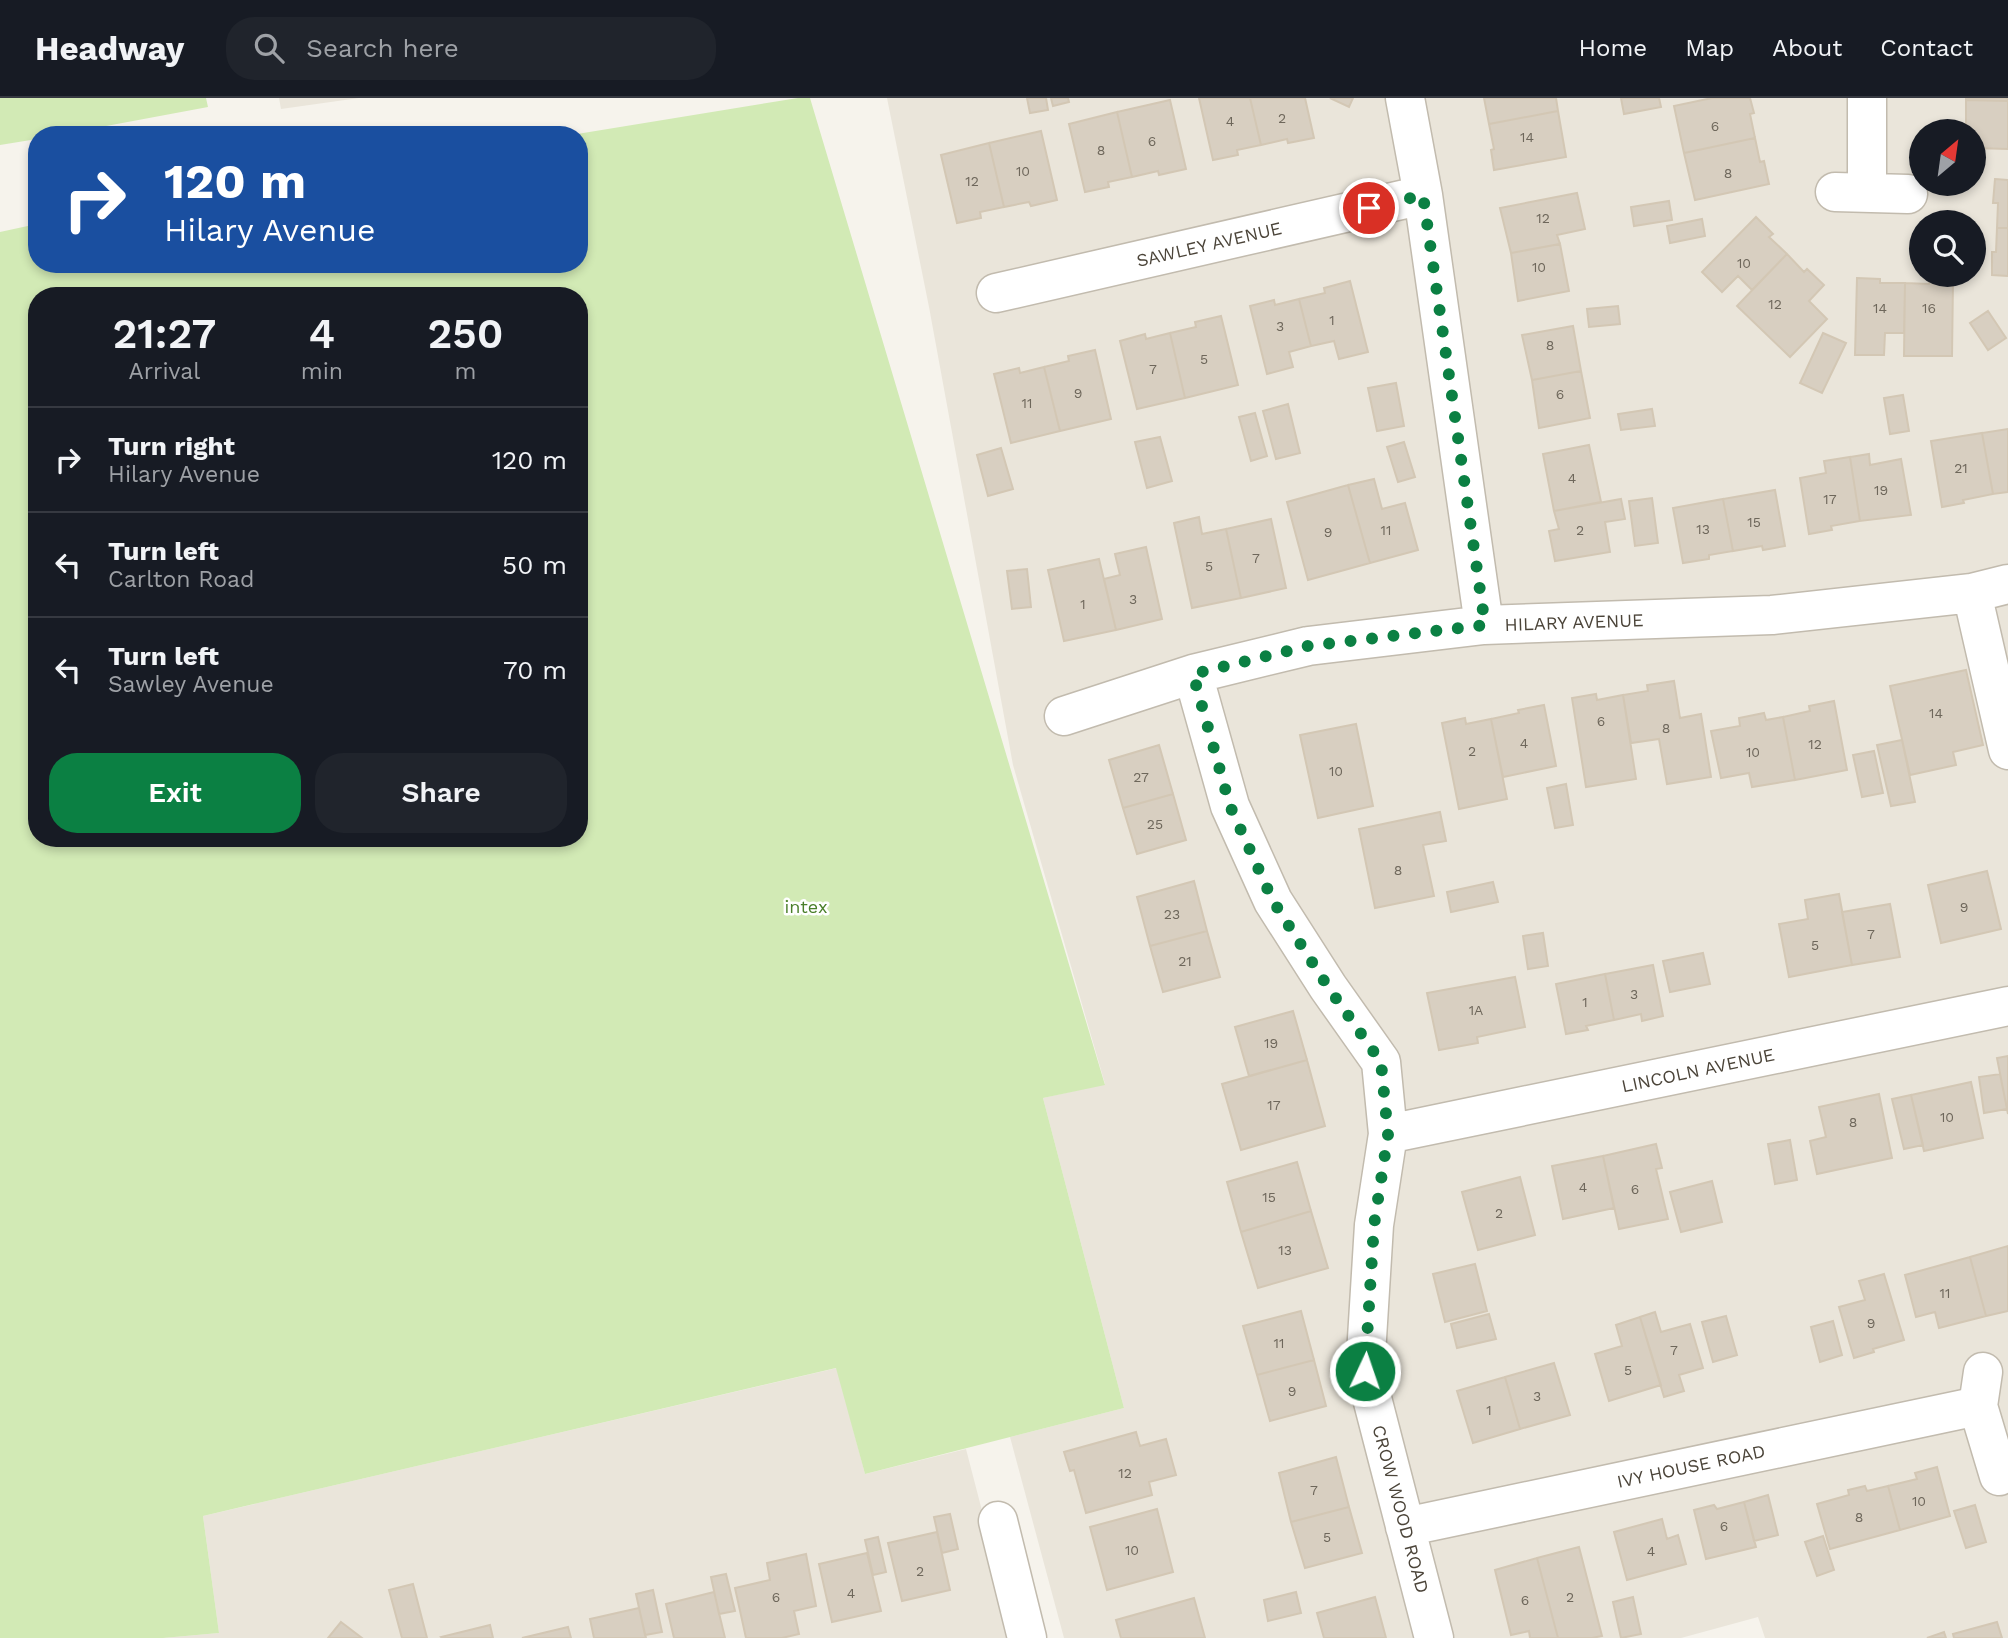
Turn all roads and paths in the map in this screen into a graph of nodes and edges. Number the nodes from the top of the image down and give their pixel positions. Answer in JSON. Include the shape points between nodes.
{"nodes":[{"id":1,"x":1405,"y":98,"type":"edge"},
{"id":2,"x":1867,"y":98,"type":"edge"},
{"id":3,"x":1908,"y":194,"type":"dead end"},
{"id":4,"x":1423,"y":195,"type":"junction"},
{"id":5,"x":996,"y":293,"type":"dead end"},
{"id":6,"x":1990,"y":589,"type":"edge"},
{"id":7,"x":1485,"y":625,"type":"junction"},
{"id":8,"x":1193,"y":674,"type":"junction"},
{"id":9,"x":1064,"y":716,"type":"dead end"},
{"id":10,"x":2008,"y":750,"type":"edge"},
{"id":11,"x":2008,"y":1006,"type":"edge"},
{"id":12,"x":1388,"y":1135,"type":"junction"},
{"id":13,"x":1999,"y":1476,"type":"dead end"},
{"id":14,"x":998,"y":1521,"type":"dead end"},
{"id":15,"x":1405,"y":1527,"type":"junction"},
{"id":16,"x":1025,"y":1638,"type":"edge"},
{"id":17,"x":1434,"y":1638,"type":"edge"}],
"edges":[{"from":1,"to":4,"type":"street"},
{"from":2,"to":3,"type":"street","via":[[1851,193]]},
{"from":4,"to":5,"type":"street","name":"SAWLEY AVENUE"},
{"from":4,"to":7,"type":"street"},
{"from":6,"to":7,"type":"street","name":"HILARY AVENUE","via":[[1772,615]]},
{"from":6,"to":10,"type":"street"},
{"from":7,"to":8,"type":"street","name":"HILARY AVENUE","via":[[1308,646]]},
{"from":8,"to":9,"type":"street","name":"HILARY AVENUE"},
{"from":8,"to":12,"type":"street","name":"CROW WOOD ROAD","via":[[1230,806],[1273,901],[1381,1062]]},
{"from":11,"to":12,"type":"street","name":"LINCOLN AVENUE"},
{"from":12,"to":15,"type":"street","name":"CROW WOOD ROAD","via":[[1374,1225],[1365,1371]]},
{"from":13,"to":15,"type":"street","name":"IVY HOUSE ROAD","via":[[1980,1389]]},
{"from":14,"to":16,"type":"street"},
{"from":15,"to":17,"type":"street","name":"CROW WOOD ROAD"}]}
